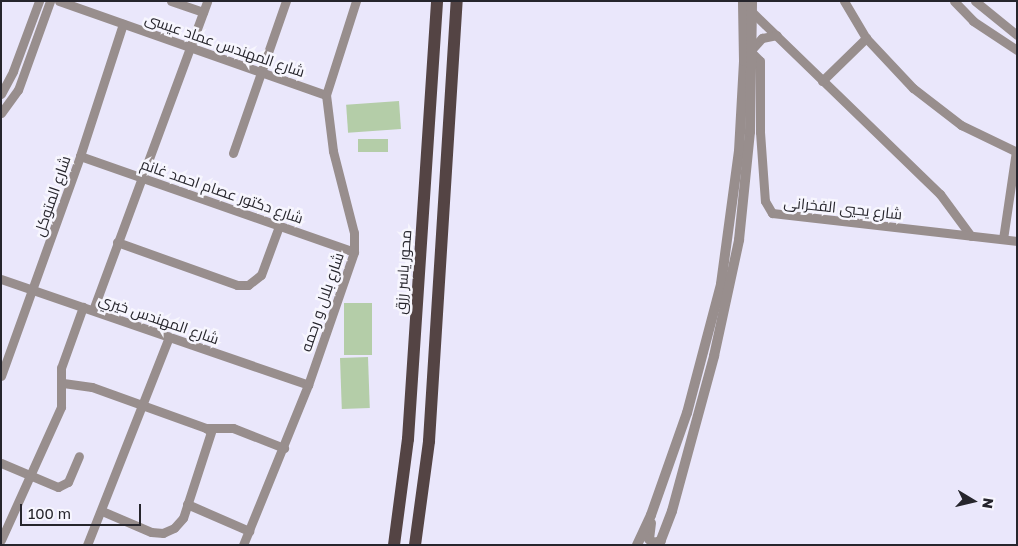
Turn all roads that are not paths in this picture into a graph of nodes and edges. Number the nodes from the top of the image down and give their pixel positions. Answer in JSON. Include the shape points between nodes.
{"nodes":[{"id":1,"x":39,"y":1,"type":"edge"},
{"id":2,"x":50,"y":1,"type":"edge"},
{"id":3,"x":59,"y":1,"type":"edge"},
{"id":4,"x":171,"y":1,"type":"edge"},
{"id":5,"x":207,"y":1,"type":"edge"},
{"id":6,"x":286,"y":1,"type":"edge"},
{"id":7,"x":356,"y":1,"type":"edge"},
{"id":8,"x":437,"y":1,"type":"edge"},
{"id":9,"x":457,"y":1,"type":"edge"},
{"id":10,"x":743,"y":1,"type":"edge"},
{"id":11,"x":844,"y":1,"type":"edge"},
{"id":12,"x":954,"y":1,"type":"edge"},
{"id":13,"x":975,"y":1,"type":"edge"},
{"id":14,"x":752,"y":6,"type":"edge"},
{"id":15,"x":202,"y":12,"type":"junction"},
{"id":16,"x":123,"y":24,"type":"junction"},
{"id":17,"x":776,"y":35,"type":"junction"},
{"id":18,"x":1017,"y":35,"type":"edge"},
{"id":19,"x":866,"y":38,"type":"junction"},
{"id":20,"x":190,"y":47,"type":"junction"},
{"id":21,"x":1017,"y":50,"type":"edge"},
{"id":22,"x":752,"y":51,"type":"junction"},
{"id":23,"x":261,"y":72,"type":"junction"},
{"id":24,"x":822,"y":81,"type":"junction"},
{"id":25,"x":1,"y":94,"type":"edge"},
{"id":26,"x":326,"y":95,"type":"junction"},
{"id":27,"x":1,"y":113,"type":"edge"},
{"id":28,"x":755,"y":132,"type":"junction"},
{"id":29,"x":1016,"y":152,"type":"edge"},
{"id":30,"x":233,"y":153,"type":"dead end"},
{"id":31,"x":80,"y":156,"type":"junction"},
{"id":32,"x":141,"y":178,"type":"junction"},
{"id":33,"x":279,"y":226,"type":"junction"},
{"id":34,"x":971,"y":236,"type":"junction"},
{"id":35,"x":1003,"y":239,"type":"junction"},
{"id":36,"x":1017,"y":241,"type":"edge"},
{"id":37,"x":118,"y":242,"type":"junction"},
{"id":38,"x":354,"y":252,"type":"junction"},
{"id":39,"x":1,"y":279,"type":"edge"},
{"id":40,"x":33,"y":290,"type":"junction"},
{"id":41,"x":83,"y":307,"type":"junction"},
{"id":42,"x":93,"y":310,"type":"junction"},
{"id":43,"x":169,"y":337,"type":"junction"},
{"id":44,"x":4,"y":361,"type":"edge"},
{"id":45,"x":1,"y":376,"type":"edge"},
{"id":46,"x":63,"y":383,"type":"junction"},
{"id":47,"x":308,"y":385,"type":"junction"},
{"id":48,"x":144,"y":406,"type":"junction"},
{"id":49,"x":206,"y":428,"type":"junction"},
{"id":50,"x":284,"y":448,"type":"junction"},
{"id":51,"x":79,"y":456,"type":"dead end"},
{"id":52,"x":1,"y":463,"type":"edge"},
{"id":53,"x":30,"y":476,"type":"junction"},
{"id":54,"x":188,"y":504,"type":"junction"},
{"id":55,"x":102,"y":511,"type":"junction"},
{"id":56,"x":651,"y":515,"type":"junction"},
{"id":57,"x":249,"y":531,"type":"junction"},
{"id":58,"x":1,"y":540,"type":"edge"},
{"id":59,"x":660,"y":543,"type":"edge"},
{"id":60,"x":87,"y":545,"type":"edge"},
{"id":61,"x":243,"y":545,"type":"edge"},
{"id":62,"x":394,"y":545,"type":"edge"},
{"id":63,"x":415,"y":545,"type":"edge"},
{"id":64,"x":636,"y":545,"type":"edge"}],
"edges":[{"from":1,"to":25,"type":"street"},
{"from":2,"to":27,"type":"street","via":[[22,83]]},
{"from":3,"to":16,"type":"street","name":"شارع المهندس عماد عيسى"},
{"from":4,"to":15,"type":"street"},
{"from":5,"to":15,"type":"street"},
{"from":6,"to":23,"type":"street"},
{"from":7,"to":26,"type":"street","name":"شارع بلال و رحمه"},
{"from":8,"to":62,"type":"main road","name":"محور ياسر رزق","via":[[410,416]]},
{"from":9,"to":63,"type":"main road","via":[[430,433]]},
{"from":10,"to":56,"type":"street","via":[[743,106],[726,258],[697,380]]},
{"from":11,"to":19,"type":"street"},
{"from":12,"to":21,"type":"street","via":[[973,21]]},
{"from":13,"to":18,"type":"street"},
{"from":14,"to":17,"type":"street"},
{"from":14,"to":22,"type":"street"},
{"from":15,"to":20,"type":"street"},
{"from":16,"to":20,"type":"street","name":"شارع المهندس عماد عيسى"},
{"from":16,"to":31,"type":"street","name":"شارع المتوكل"},
{"from":17,"to":22,"type":"street","via":[[762,38]]},
{"from":17,"to":24,"type":"street"},
{"from":19,"to":24,"type":"street"},
{"from":19,"to":29,"type":"street","via":[[892,68],[939,109],[961,125]]},
{"from":20,"to":23,"type":"street","name":"شارع المهندس عماد عيسى"},
{"from":20,"to":32,"type":"street"},
{"from":22,"to":28,"type":"street"},
{"from":23,"to":26,"type":"street","name":"شارع المهندس عماد عيسى"},
{"from":23,"to":30,"type":"street"},
{"from":24,"to":34,"type":"street","via":[[940,194]]},
{"from":26,"to":38,"type":"street","name":"شارع بلال و رحمه","via":[[333,151],[354,233]]},
{"from":28,"to":34,"type":"street","name":"شارع يحيي الفخرانى","via":[[765,201],[772,213]]},
{"from":28,"to":59,"type":"street","via":[[724,310],[672,511]]},
{"from":29,"to":35,"type":"street"},
{"from":31,"to":32,"type":"street","name":"شارع دكتور عصام احمد غانم"},
{"from":31,"to":40,"type":"street","name":"شارع المتوكل"},
{"from":32,"to":33,"type":"street","name":"شارع دكتور عصام احمد غانم"},
{"from":32,"to":37,"type":"street"},
{"from":33,"to":37,"type":"street","via":[[261,275],[248,285],[237,285]]},
{"from":33,"to":38,"type":"street","name":"شارع دكتور عصام احمد غانم"},
{"from":34,"to":35,"type":"street","name":"شارع يحيي الفخرانى"},
{"from":35,"to":36,"type":"street","name":"شارع يحيي الفخرانى"},
{"from":37,"to":42,"type":"street"},
{"from":38,"to":47,"type":"street","name":"شارع بلال و رحمه"},
{"from":39,"to":40,"type":"street","name":"شارع المهندس خيري"},
{"from":40,"to":41,"type":"street","name":"شارع المهندس خيري"},
{"from":40,"to":44,"type":"street","name":"شارع المتوكل"},
{"from":41,"to":42,"type":"street","name":"شارع المهندس خيري"},
{"from":41,"to":46,"type":"street","via":[[62,364]]},
{"from":42,"to":43,"type":"street","name":"شارع المهندس خيري"},
{"from":43,"to":47,"type":"street","name":"شارع المهندس خيري"},
{"from":43,"to":48,"type":"street"},
{"from":44,"to":45,"type":"street","name":"شارع المتوكل"},
{"from":46,"to":48,"type":"street","via":[[84,384]]},
{"from":46,"to":53,"type":"street","via":[[61,407]]},
{"from":47,"to":50,"type":"street","name":"شارع بلال و رحمه"},
{"from":48,"to":49,"type":"street"},
{"from":48,"to":55,"type":"street"},
{"from":49,"to":50,"type":"street","via":[[227,426]]},
{"from":49,"to":54,"type":"street","via":[[211,438]]},
{"from":50,"to":57,"type":"street","name":"شارع بلال و رحمه"},
{"from":51,"to":53,"type":"street","via":[[68,482],[62,486],[54,487]]},
{"from":52,"to":53,"type":"street"},
{"from":53,"to":58,"type":"street"},
{"from":54,"to":55,"type":"street","via":[[174,528],[157,534]]},
{"from":54,"to":57,"type":"street"},
{"from":55,"to":60,"type":"street"},
{"from":56,"to":59,"type":"street","via":[[649,539]]},
{"from":56,"to":64,"type":"street"},
{"from":57,"to":61,"type":"street","name":"شارع بلال و رحمه"}]}
